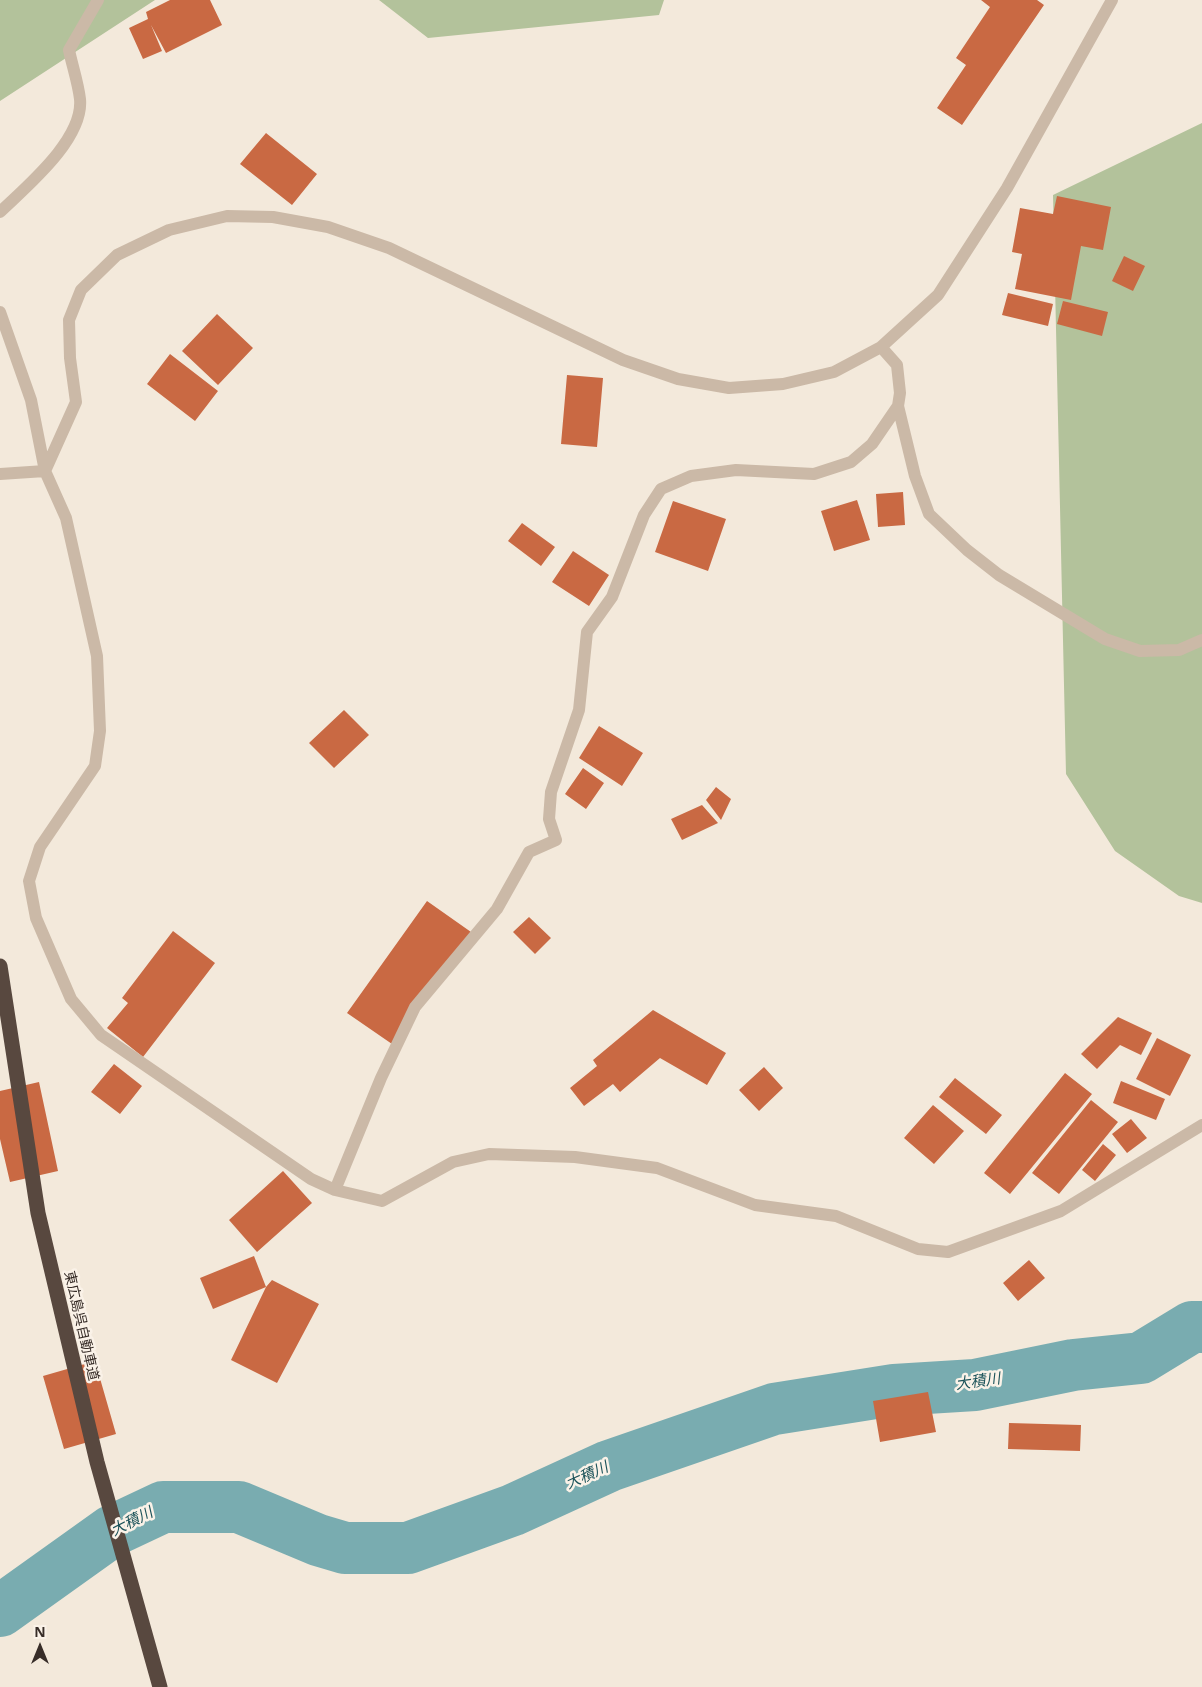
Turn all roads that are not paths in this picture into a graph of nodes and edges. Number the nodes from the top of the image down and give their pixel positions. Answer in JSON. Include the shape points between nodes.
{"nodes":[{"id":1,"x":98,"y":0,"type":"edge"},
{"id":2,"x":1112,"y":0,"type":"edge"},
{"id":3,"x":0,"y":212,"type":"edge"},
{"id":4,"x":0,"y":312,"type":"edge"},
{"id":5,"x":881,"y":347,"type":"junction"},
{"id":6,"x":898,"y":406,"type":"junction"},
{"id":7,"x":45,"y":472,"type":"junction"},
{"id":8,"x":0,"y":474,"type":"edge"},
{"id":9,"x":1202,"y":640,"type":"edge"},
{"id":10,"x":0,"y":966,"type":"edge"},
{"id":11,"x":1202,"y":1125,"type":"edge"},
{"id":12,"x":335,"y":1190,"type":"junction"},
{"id":13,"x":160,"y":1687,"type":"edge"}],
"edges":[{"from":1,"to":3,"type":"street","via":[[69,50],[80,100],[72,135],[53,159]]},
{"from":2,"to":5,"type":"street","via":[[1007,188],[938,294]]},
{"from":4,"to":7,"type":"street","via":[[31,400]]},
{"from":5,"to":6,"type":"street","via":[[897,365]]},
{"from":5,"to":7,"type":"street","via":[[834,372],[783,384],[729,388],[678,379],[623,360],[389,248],[328,227],[273,217],[227,216],[169,230],[117,256],[81,290],[69,320],[76,402]]},
{"from":6,"to":9,"type":"street","via":[[915,476],[929,514],[999,575],[1105,639],[1140,651],[1179,650]]},
{"from":6,"to":12,"type":"street","via":[[872,444],[851,462],[814,474],[736,470],[691,476],[662,489],[644,515],[612,597],[587,632],[579,710],[551,792],[549,819],[556,840],[529,852],[497,909],[415,1007],[380,1078]]},
{"from":7,"to":8,"type":"street"},
{"from":7,"to":12,"type":"street","via":[[66,518],[97,656],[100,731],[95,766],[40,847],[29,881],[36,918],[48,951],[71,1000],[101,1035],[311,1179]]},
{"from":10,"to":13,"type":"highway","name":"東広島呉自動車道","via":[[38,1213],[97,1462]]},
{"from":11,"to":12,"type":"street","via":[[1061,1211],[948,1252],[918,1249],[836,1216],[755,1205],[657,1168],[576,1157],[489,1154],[453,1162],[382,1201]]}]}
